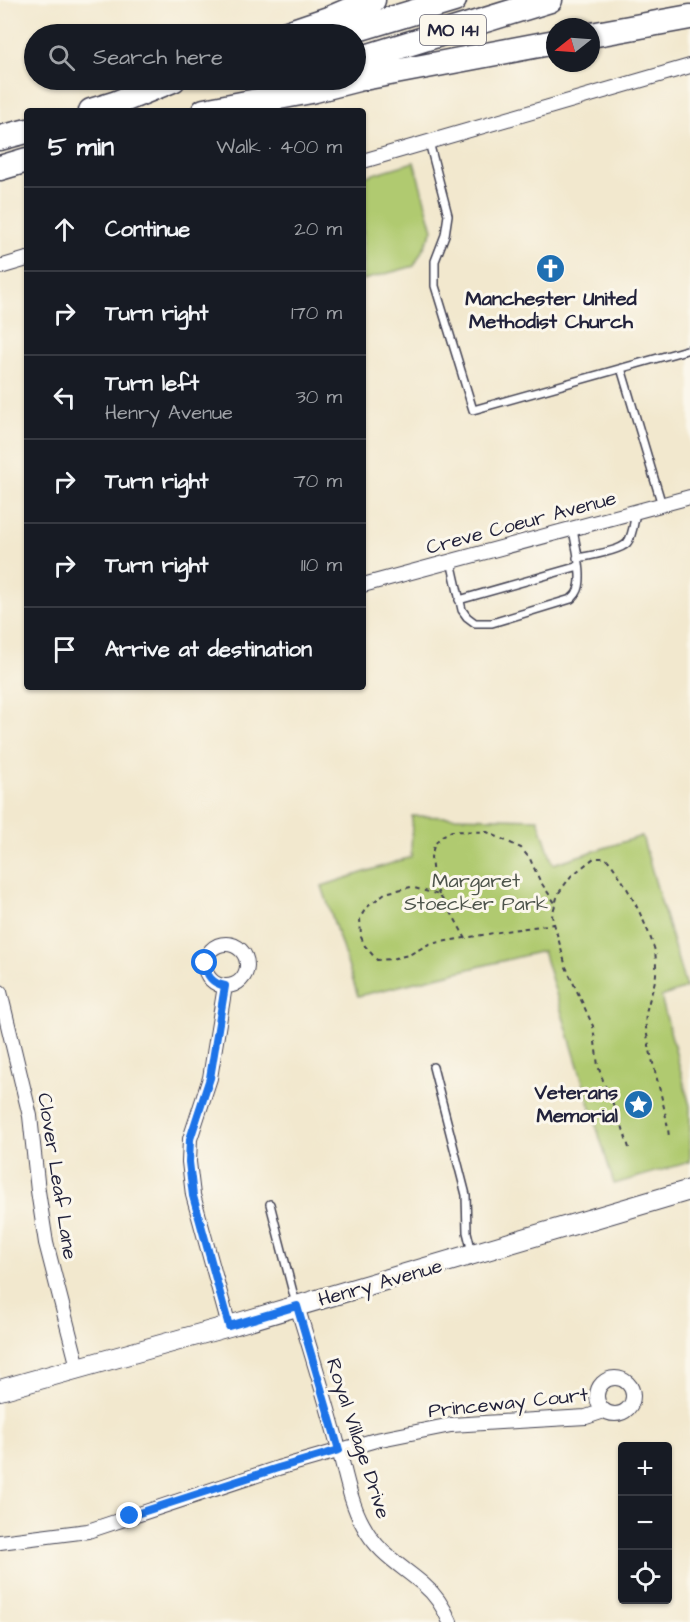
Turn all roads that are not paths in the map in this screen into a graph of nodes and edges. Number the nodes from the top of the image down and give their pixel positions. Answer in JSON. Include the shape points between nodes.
{"nodes":[{"id":1,"x":373,"y":0,"type":"edge"},
{"id":2,"x":454,"y":0,"type":"edge"},
{"id":3,"x":550,"y":0,"type":"edge"},
{"id":4,"x":690,"y":17,"type":"edge"},
{"id":5,"x":313,"y":24,"type":"edge"},
{"id":6,"x":366,"y":26,"type":"edge"},
{"id":7,"x":600,"y":33,"type":"edge"},
{"id":8,"x":546,"y":44,"type":"edge"},
{"id":9,"x":366,"y":57,"type":"edge"},
{"id":10,"x":690,"y":66,"type":"edge"},
{"id":11,"x":366,"y":78,"type":"edge"},
{"id":12,"x":151,"y":90,"type":"edge"},
{"id":13,"x":257,"y":90,"type":"edge"},
{"id":14,"x":315,"y":90,"type":"edge"},
{"id":15,"x":101,"y":108,"type":"edge"},
{"id":16,"x":197,"y":108,"type":"edge"},
{"id":17,"x":220,"y":108,"type":"edge"},
{"id":18,"x":24,"y":132,"type":"edge"},
{"id":19,"x":0,"y":138,"type":"edge"},
{"id":20,"x":429,"y":142,"type":"junction"},
{"id":21,"x":366,"y":160,"type":"edge"},
{"id":22,"x":24,"y":161,"type":"edge"},
{"id":23,"x":0,"y":168,"type":"edge"},
{"id":24,"x":24,"y":260,"type":"edge"},
{"id":25,"x":0,"y":267,"type":"edge"},
{"id":26,"x":690,"y":349,"type":"edge"},
{"id":27,"x":621,"y":368,"type":"junction"},
{"id":28,"x":690,"y":497,"type":"edge"},
{"id":29,"x":662,"y":505,"type":"junction"},
{"id":30,"x":636,"y":512,"type":"junction"},
{"id":31,"x":573,"y":529,"type":"junction"},
{"id":32,"x":451,"y":561,"type":"junction"},
{"id":33,"x":578,"y":562,"type":"junction"},
{"id":34,"x":366,"y":584,"type":"edge"},
{"id":35,"x":459,"y":600,"type":"junction"},
{"id":36,"x":225,"y":986,"type":"dead end"},
{"id":37,"x":0,"y":992,"type":"edge"},
{"id":38,"x":433,"y":1067,"type":"dead end"},
{"id":39,"x":690,"y":1190,"type":"edge"},
{"id":40,"x":270,"y":1204,"type":"dead end"},
{"id":41,"x":473,"y":1254,"type":"junction"},
{"id":42,"x":297,"y":1306,"type":"junction"},
{"id":43,"x":229,"y":1326,"type":"junction"},
{"id":44,"x":78,"y":1367,"type":"junction"},
{"id":45,"x":0,"y":1390,"type":"edge"},
{"id":46,"x":604,"y":1411,"type":"dead end"},
{"id":47,"x":339,"y":1450,"type":"junction"},
{"id":48,"x":0,"y":1542,"type":"edge"},
{"id":49,"x":450,"y":1622,"type":"edge"}],
"edges":[{"from":1,"to":5,"type":"highway"},
{"from":2,"to":6,"type":"highway","number":"MO 141"},
{"from":3,"to":9,"type":"highway","number":"MO 141"},
{"from":4,"to":7,"type":"highway"},
{"from":8,"to":11,"type":"highway"},
{"from":10,"to":20,"type":"street"},
{"from":12,"to":15,"type":"highway"},
{"from":13,"to":16,"type":"highway"},
{"from":14,"to":17,"type":"highway"},
{"from":18,"to":19,"type":"highway"},
{"from":20,"to":21,"type":"street"},
{"from":20,"to":27,"type":"lane","via":[[448,215],[435,261],[435,286],[473,410]]},
{"from":22,"to":23,"type":"highway"},
{"from":24,"to":25,"type":"street"},
{"from":26,"to":27,"type":"lane"},
{"from":27,"to":29,"type":"lane"},
{"from":28,"to":29,"type":"street","name":"Creve Coeur Avenue"},
{"from":29,"to":30,"type":"street","name":"Creve Coeur Avenue"},
{"from":30,"to":31,"type":"street","name":"Creve Coeur Avenue"},
{"from":30,"to":33,"type":"lane","via":[[628,543]]},
{"from":31,"to":32,"type":"street","name":"Creve Coeur Avenue"},
{"from":31,"to":33,"type":"lane"},
{"from":32,"to":34,"type":"street","name":"Creve Coeur Avenue"},
{"from":32,"to":35,"type":"lane"},
{"from":33,"to":35,"type":"lane"},
{"from":33,"to":35,"type":"lane","via":[[580,584],[571,599],[492,623],[475,623],[462,610]]},
{"from":36,"to":43,"type":"street","via":[[210,1078],[189,1152],[193,1196]]},
{"from":37,"to":44,"type":"street","name":"Clover Leaf Lane","via":[[30,1116],[46,1243]]},
{"from":38,"to":41,"type":"lane","via":[[466,1195],[467,1232]]},
{"from":39,"to":41,"type":"street","name":"Henry Avenue"},
{"from":40,"to":42,"type":"lane"},
{"from":41,"to":42,"type":"street","name":"Henry Avenue"},
{"from":42,"to":43,"type":"street","name":"Henry Avenue"},
{"from":42,"to":47,"type":"street","name":"Royal Village Drive"},
{"from":43,"to":44,"type":"street","name":"Henry Avenue"},
{"from":44,"to":45,"type":"street","name":"Henry Avenue"},
{"from":46,"to":47,"type":"street","name":"Princeway Court","via":[[586,1417],[451,1425]]},
{"from":47,"to":48,"type":"street","name":"Princeway Court","via":[[88,1531]]},
{"from":47,"to":49,"type":"street","name":"Royal Village Drive","via":[[362,1524],[379,1549],[431,1592]]}]}
